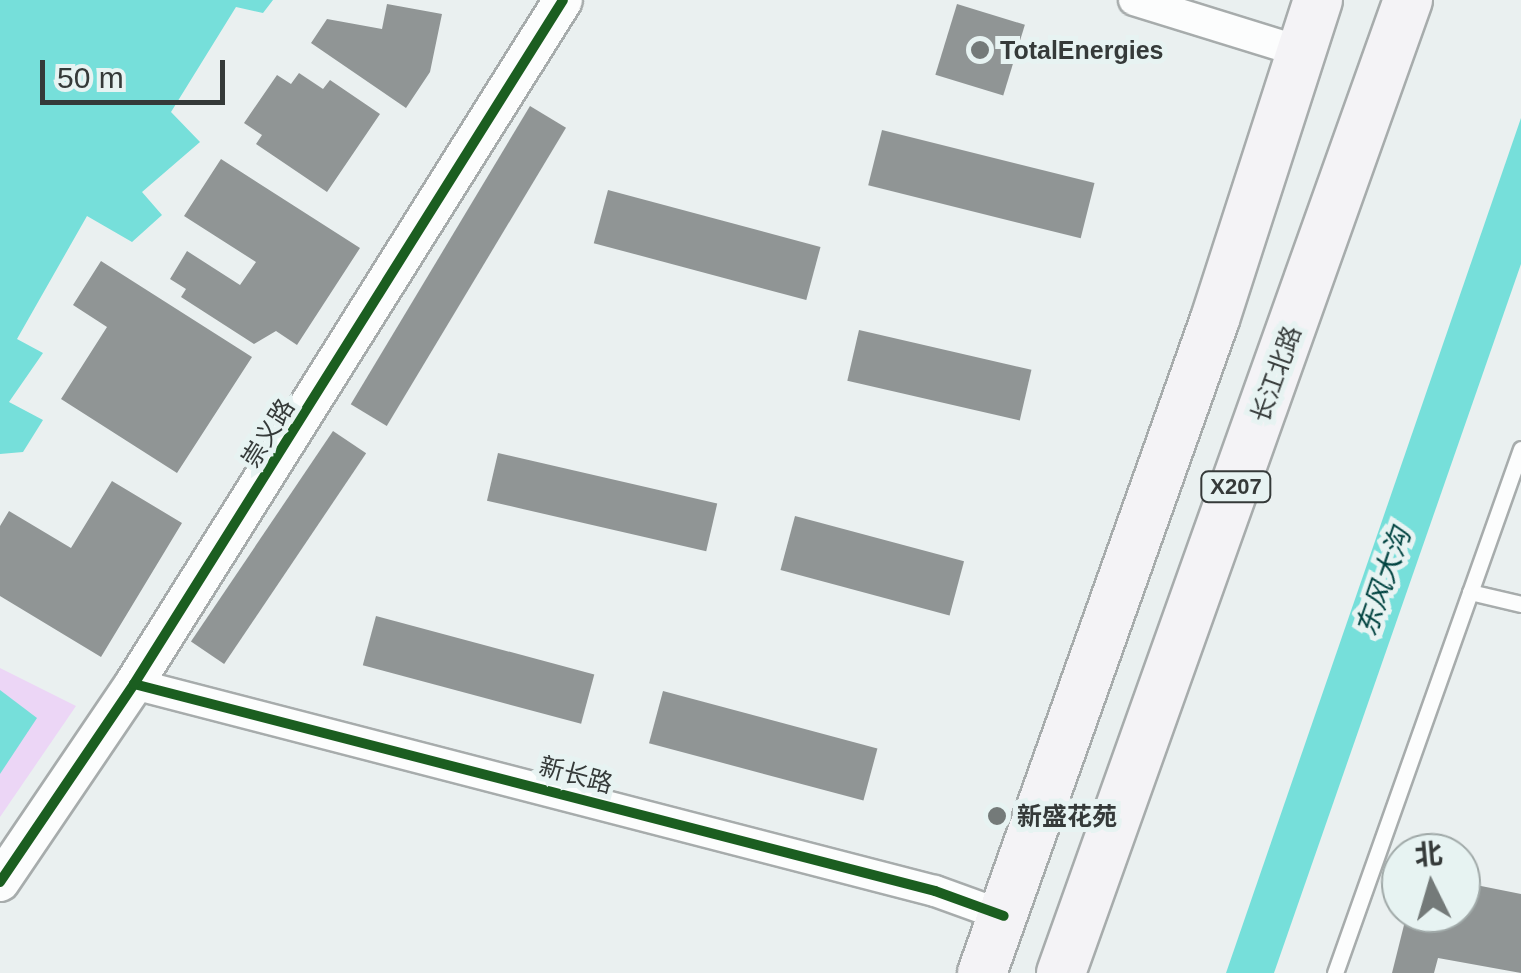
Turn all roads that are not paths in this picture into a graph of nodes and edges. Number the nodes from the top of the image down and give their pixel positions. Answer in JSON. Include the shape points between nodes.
{"nodes":[{"id":1,"x":563,"y":0,"type":"edge"},
{"id":2,"x":1134,"y":0,"type":"edge"},
{"id":3,"x":1318,"y":0,"type":"edge"},
{"id":4,"x":1408,"y":0,"type":"edge"},
{"id":5,"x":1302,"y":52,"type":"junction"},
{"id":6,"x":1521,"y":449,"type":"edge"},
{"id":7,"x":1470,"y":592,"type":"junction"},
{"id":8,"x":1521,"y":604,"type":"edge"},
{"id":9,"x":134,"y":684,"type":"junction"},
{"id":10,"x":0,"y":882,"type":"edge"},
{"id":11,"x":1004,"y":916,"type":"junction"},
{"id":12,"x":982,"y":973,"type":"edge"},
{"id":13,"x":1061,"y":973,"type":"edge"},
{"id":14,"x":1334,"y":973,"type":"edge"}],
"edges":[{"from":1,"to":9,"type":"street","name":"崇义路"},
{"from":2,"to":5,"type":"street"},
{"from":3,"to":5,"type":"main road","number":"X207"},
{"from":4,"to":13,"type":"main road","name":"长江北路","number":"X207"},
{"from":5,"to":11,"type":"main road","number":"X207","via":[[1216,319]]},
{"from":6,"to":7,"type":"lane"},
{"from":7,"to":8,"type":"lane"},
{"from":7,"to":14,"type":"lane"},
{"from":9,"to":10,"type":"street","name":"崇义路"},
{"from":9,"to":11,"type":"street","name":"新长路","via":[[897,880]]},
{"from":11,"to":12,"type":"main road","number":"X207"}]}
